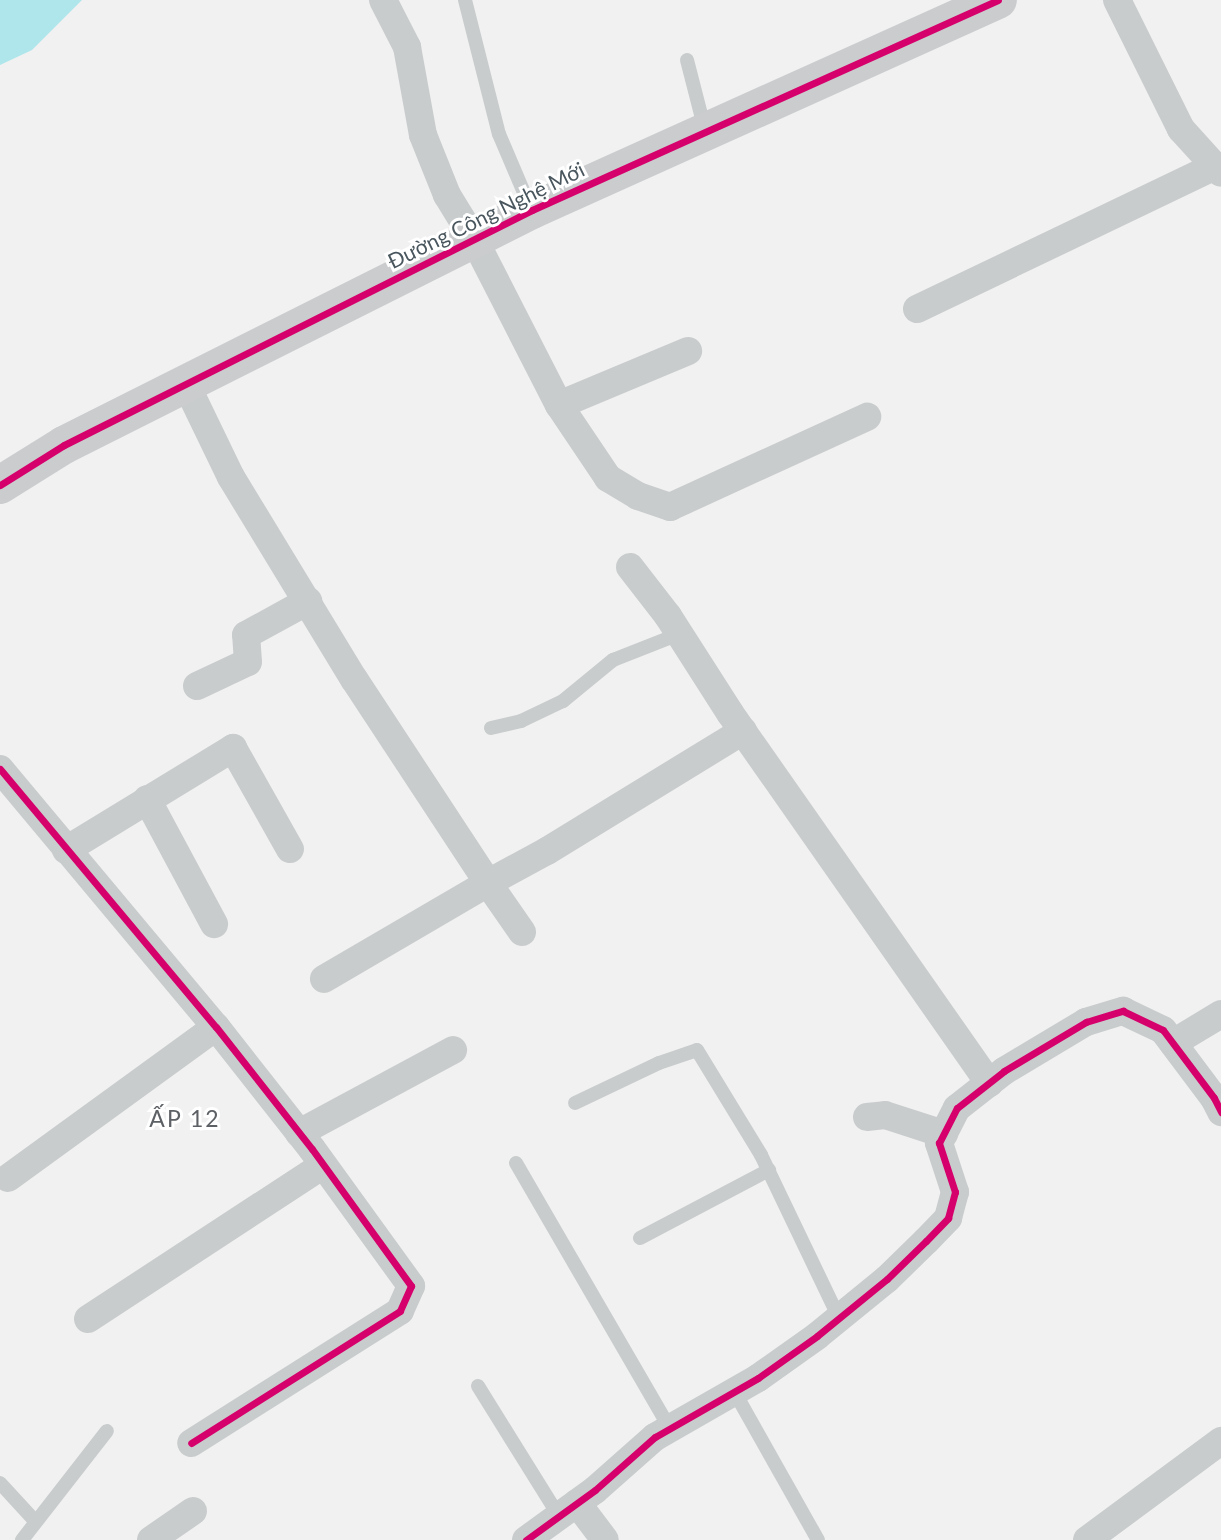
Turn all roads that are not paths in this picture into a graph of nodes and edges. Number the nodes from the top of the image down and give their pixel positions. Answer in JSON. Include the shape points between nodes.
{"nodes":[{"id":1,"x":383,"y":0,"type":"edge"},
{"id":2,"x":465,"y":0,"type":"edge"},
{"id":3,"x":998,"y":0,"type":"edge"},
{"id":4,"x":1117,"y":0,"type":"edge"},
{"id":5,"x":687,"y":60,"type":"dead end"},
{"id":6,"x":705,"y":132,"type":"junction"},
{"id":7,"x":1214,"y":156,"type":"edge"},
{"id":8,"x":532,"y":210,"type":"junction"},
{"id":9,"x":474,"y":239,"type":"junction"},
{"id":10,"x":917,"y":309,"type":"dead end"},
{"id":11,"x":688,"y":351,"type":"dead end"},
{"id":12,"x":186,"y":384,"type":"junction"},
{"id":13,"x":559,"y":405,"type":"junction"},
{"id":14,"x":867,"y":417,"type":"dead end"},
{"id":15,"x":0,"y":485,"type":"edge"},
{"id":16,"x":631,"y":567,"type":"dead end"},
{"id":17,"x":308,"y":601,"type":"junction"},
{"id":18,"x":679,"y":634,"type":"junction"},
{"id":19,"x":197,"y":686,"type":"dead end"},
{"id":20,"x":491,"y":728,"type":"dead end"},
{"id":21,"x":743,"y":731,"type":"junction"},
{"id":22,"x":0,"y":769,"type":"edge"},
{"id":23,"x":147,"y":799,"type":"junction"},
{"id":24,"x":290,"y":849,"type":"dead end"},
{"id":25,"x":66,"y":850,"type":"junction"},
{"id":26,"x":488,"y":883,"type":"junction"},
{"id":27,"x":214,"y":924,"type":"dead end"},
{"id":28,"x":522,"y":932,"type":"dead end"},
{"id":29,"x":324,"y":979,"type":"dead end"},
{"id":30,"x":1221,"y":1014,"type":"edge"},
{"id":31,"x":216,"y":1027,"type":"junction"},
{"id":32,"x":1173,"y":1043,"type":"junction"},
{"id":33,"x":453,"y":1050,"type":"dead end"},
{"id":34,"x":989,"y":1083,"type":"junction"},
{"id":35,"x":575,"y":1103,"type":"dead end"},
{"id":36,"x":1221,"y":1112,"type":"edge"},
{"id":37,"x":867,"y":1117,"type":"dead end"},
{"id":38,"x":299,"y":1133,"type":"junction"},
{"id":39,"x":944,"y":1134,"type":"junction"},
{"id":40,"x":516,"y":1163,"type":"dead end"},
{"id":41,"x":323,"y":1165,"type":"junction"},
{"id":42,"x":769,"y":1170,"type":"junction"},
{"id":43,"x":8,"y":1178,"type":"dead end"},
{"id":44,"x":640,"y":1238,"type":"dead end"},
{"id":45,"x":839,"y":1318,"type":"junction"},
{"id":46,"x":88,"y":1319,"type":"dead end"},
{"id":47,"x":478,"y":1386,"type":"dead end"},
{"id":48,"x":734,"y":1391,"type":"junction"},
{"id":49,"x":670,"y":1429,"type":"junction"},
{"id":50,"x":107,"y":1431,"type":"dead end"},
{"id":51,"x":1221,"y":1441,"type":"edge"},
{"id":52,"x":191,"y":1443,"type":"dead end"},
{"id":53,"x":0,"y":1483,"type":"edge"},
{"id":54,"x":568,"y":1510,"type":"junction"},
{"id":55,"x":193,"y":1511,"type":"dead end"},
{"id":56,"x":34,"y":1520,"type":"junction"},
{"id":57,"x":22,"y":1540,"type":"edge"},
{"id":58,"x":151,"y":1540,"type":"edge"},
{"id":59,"x":526,"y":1540,"type":"edge"},
{"id":60,"x":605,"y":1540,"type":"edge"},
{"id":61,"x":818,"y":1540,"type":"edge"},
{"id":62,"x":1087,"y":1540,"type":"edge"}],
"edges":[{"from":1,"to":9,"type":"street","via":[[407,47],[423,135],[447,195]]},
{"from":2,"to":8,"type":"lane","via":[[499,134]]},
{"from":3,"to":6,"type":"street","name":"Đường Công Nghệ Mới"},
{"from":4,"to":7,"type":"street","via":[[1181,129]]},
{"from":5,"to":6,"type":"lane"},
{"from":6,"to":8,"type":"street","name":"Đường Công Nghệ Mới"},
{"from":7,"to":10,"type":"street"},
{"from":8,"to":9,"type":"street","name":"Đường Công Nghệ Mới"},
{"from":9,"to":12,"type":"street","name":"Đường Công Nghệ Mới"},
{"from":9,"to":13,"type":"street"},
{"from":11,"to":13,"type":"street"},
{"from":12,"to":15,"type":"street","name":"Đường Công Nghệ Mới","via":[[64,445]]},
{"from":12,"to":17,"type":"street","via":[[231,477]]},
{"from":13,"to":14,"type":"street","via":[[608,478],[638,496],[670,507]]},
{"from":16,"to":18,"type":"street"},
{"from":17,"to":19,"type":"street","via":[[246,635],[248,662]]},
{"from":17,"to":26,"type":"street"},
{"from":18,"to":20,"type":"lane","via":[[613,660],[563,701],[521,721]]},
{"from":18,"to":21,"type":"street"},
{"from":21,"to":26,"type":"street"},
{"from":21,"to":34,"type":"street"},
{"from":22,"to":25,"type":"street"},
{"from":23,"to":24,"type":"street","via":[[233,748]]},
{"from":23,"to":25,"type":"street"},
{"from":23,"to":27,"type":"street"},
{"from":25,"to":31,"type":"street"},
{"from":26,"to":28,"type":"street"},
{"from":26,"to":29,"type":"street"},
{"from":30,"to":32,"type":"street"},
{"from":31,"to":38,"type":"street"},
{"from":31,"to":43,"type":"street"},
{"from":32,"to":34,"type":"street","via":[[1163,1030],[1123,1012],[1086,1022]]},
{"from":32,"to":36,"type":"street"},
{"from":33,"to":38,"type":"street"},
{"from":34,"to":39,"type":"street","via":[[957,1108]]},
{"from":35,"to":42,"type":"lane","via":[[697,1050]]},
{"from":37,"to":39,"type":"street","via":[[886,1115]]},
{"from":38,"to":41,"type":"street"},
{"from":39,"to":45,"type":"street","via":[[939,1143],[955,1192],[948,1218],[887,1279]]},
{"from":40,"to":49,"type":"lane"},
{"from":41,"to":46,"type":"street"},
{"from":41,"to":52,"type":"street","via":[[411,1286],[400,1311]]},
{"from":42,"to":44,"type":"lane"},
{"from":42,"to":45,"type":"lane"},
{"from":45,"to":48,"type":"street"},
{"from":47,"to":54,"type":"lane"},
{"from":48,"to":49,"type":"street"},
{"from":48,"to":61,"type":"lane"},
{"from":49,"to":54,"type":"street"},
{"from":50,"to":56,"type":"lane"},
{"from":51,"to":62,"type":"street"},
{"from":53,"to":56,"type":"lane"},
{"from":54,"to":59,"type":"street"},
{"from":54,"to":60,"type":"street"},
{"from":55,"to":58,"type":"street"},
{"from":56,"to":57,"type":"lane"}]}
